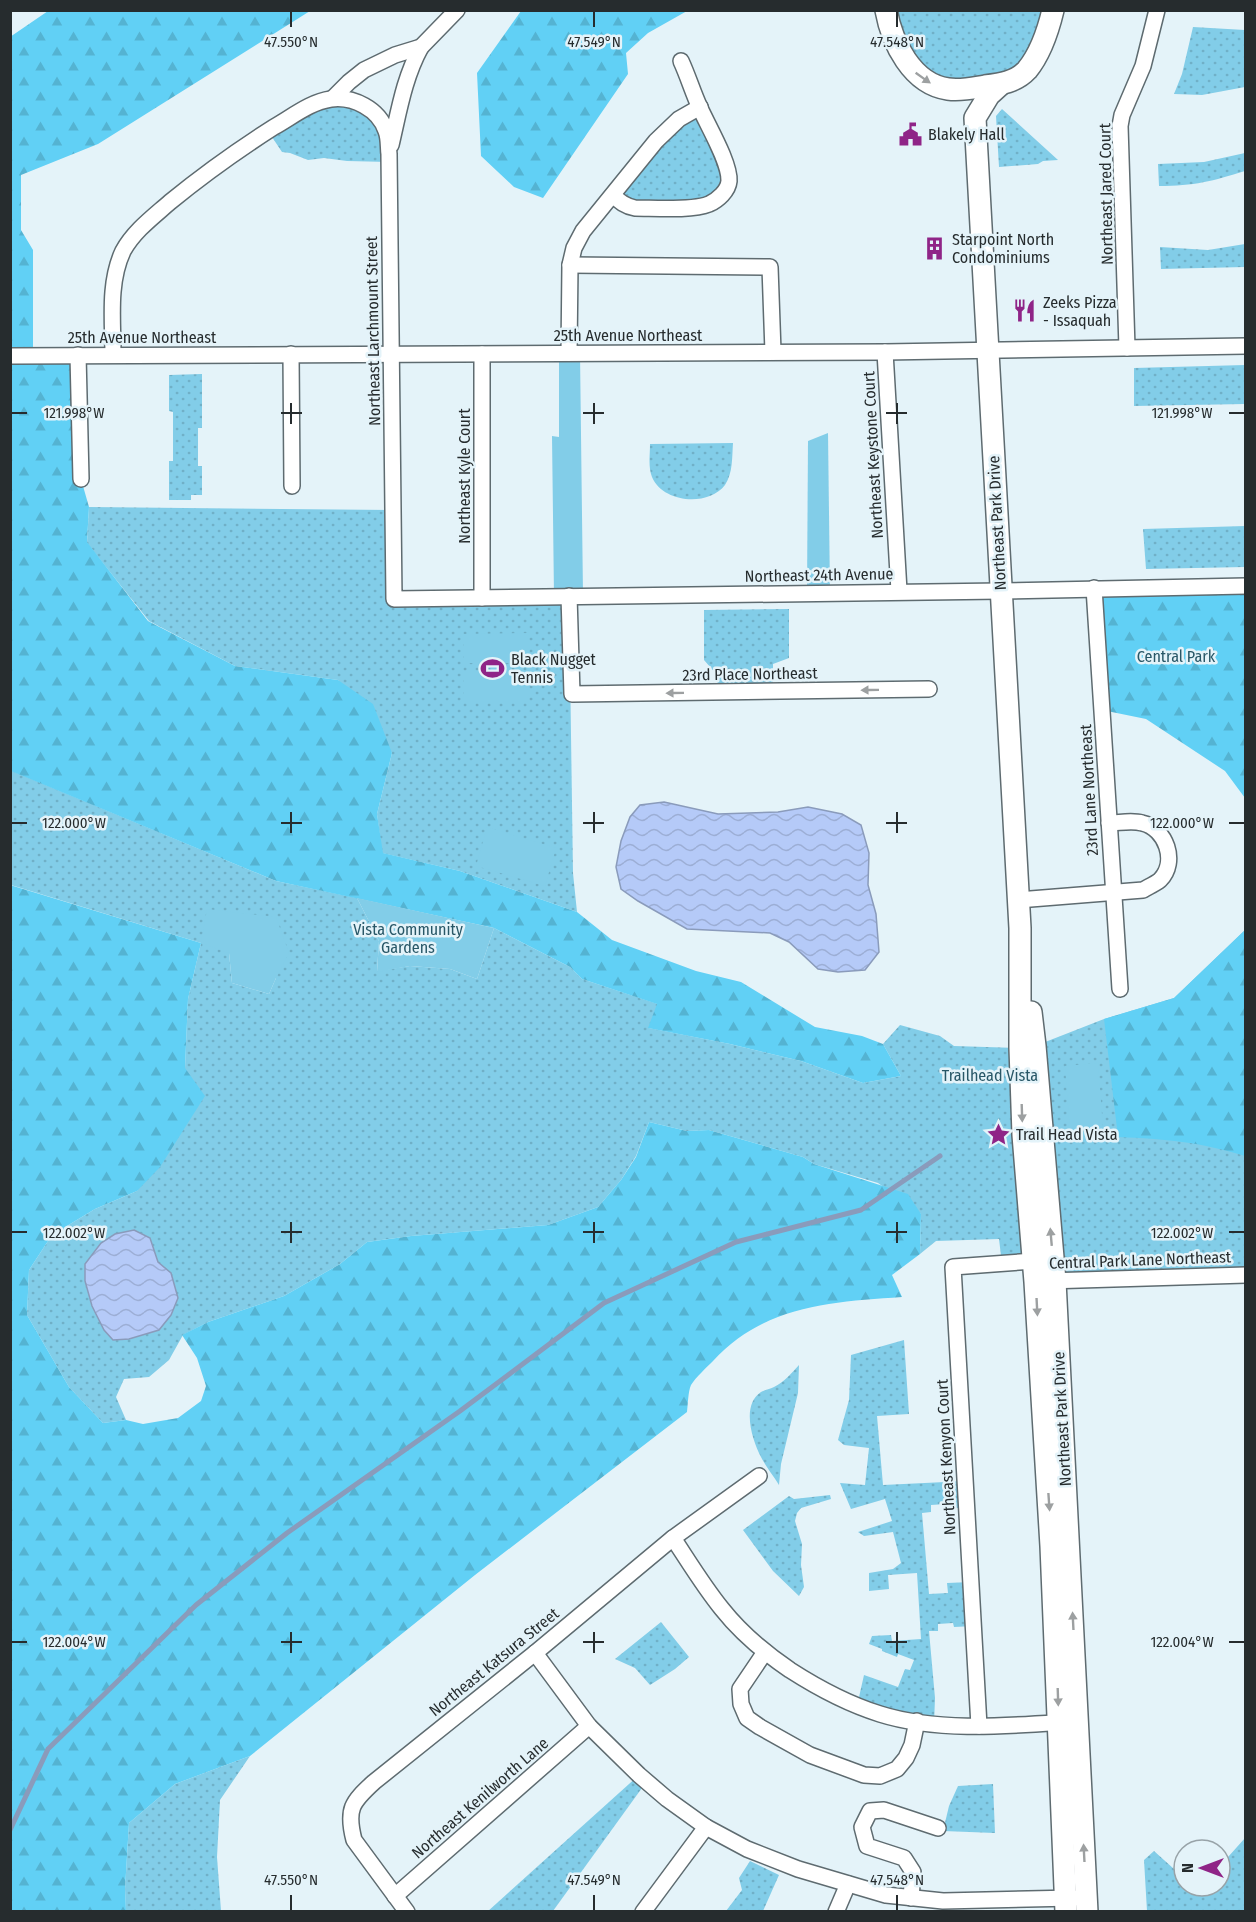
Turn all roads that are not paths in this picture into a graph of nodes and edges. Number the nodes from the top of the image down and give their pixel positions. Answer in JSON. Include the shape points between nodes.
{"nodes":[{"id":1,"x":457,"y":10,"type":"edge"},
{"id":2,"x":886,"y":10,"type":"edge"},
{"id":3,"x":1053,"y":10,"type":"edge"},
{"id":4,"x":1157,"y":10,"type":"edge"},
{"id":5,"x":421,"y":47,"type":"junction"},
{"id":6,"x":681,"y":61,"type":"dead end"},
{"id":7,"x":1000,"y":85,"type":"junction"},
{"id":8,"x":947,"y":89,"type":"junction"},
{"id":9,"x":333,"y":98,"type":"junction"},
{"id":10,"x":700,"y":107,"type":"junction"},
{"id":11,"x":975,"y":118,"type":"junction"},
{"id":12,"x":389,"y":154,"type":"junction"},
{"id":13,"x":613,"y":195,"type":"junction"},
{"id":14,"x":570,"y":265,"type":"junction"},
{"id":15,"x":1245,"y":346,"type":"edge"},
{"id":16,"x":1127,"y":348,"type":"junction"},
{"id":17,"x":988,"y":351,"type":"junction"},
{"id":18,"x":773,"y":352,"type":"junction"},
{"id":19,"x":885,"y":352,"type":"junction"},
{"id":20,"x":569,"y":353,"type":"junction"},
{"id":21,"x":291,"y":354,"type":"junction"},
{"id":22,"x":392,"y":354,"type":"junction"},
{"id":23,"x":482,"y":354,"type":"junction"},
{"id":24,"x":113,"y":355,"type":"junction"},
{"id":25,"x":10,"y":356,"type":"edge"},
{"id":26,"x":78,"y":356,"type":"junction"},
{"id":27,"x":81,"y":479,"type":"dead end"},
{"id":28,"x":292,"y":486,"type":"dead end"},
{"id":29,"x":1245,"y":586,"type":"edge"},
{"id":30,"x":1094,"y":588,"type":"junction"},
{"id":31,"x":899,"y":591,"type":"junction"},
{"id":32,"x":1001,"y":591,"type":"junction"},
{"id":33,"x":569,"y":596,"type":"junction"},
{"id":34,"x":482,"y":598,"type":"junction"},
{"id":35,"x":394,"y":599,"type":"joint"},
{"id":36,"x":929,"y":689,"type":"dead end"},
{"id":37,"x":1109,"y":823,"type":"junction"},
{"id":38,"x":1113,"y":894,"type":"junction"},
{"id":39,"x":1018,"y":900,"type":"junction"},
{"id":40,"x":1020,"y":928,"type":"junction"},
{"id":41,"x":1120,"y":989,"type":"dead end"},
{"id":42,"x":1041,"y":1275,"type":"junction"},
{"id":43,"x":1245,"y":1275,"type":"edge"},
{"id":44,"x":759,"y":1476,"type":"dead end"},
{"id":45,"x":673,"y":1538,"type":"junction"},
{"id":46,"x":765,"y":1652,"type":"junction"},
{"id":47,"x":535,"y":1653,"type":"junction"},
{"id":48,"x":917,"y":1721,"type":"junction"},
{"id":49,"x":1068,"y":1722,"type":"junction"},
{"id":50,"x":589,"y":1726,"type":"junction"},
{"id":51,"x":979,"y":1726,"type":"junction"},
{"id":52,"x":706,"y":1827,"type":"junction"},
{"id":53,"x":938,"y":1828,"type":"dead end"},
{"id":54,"x":848,"y":1884,"type":"junction"},
{"id":55,"x":395,"y":1896,"type":"junction"},
{"id":56,"x":921,"y":1903,"type":"edge"},
{"id":57,"x":1076,"y":1905,"type":"edge"},
{"id":58,"x":407,"y":1911,"type":"edge"},
{"id":59,"x":643,"y":1911,"type":"edge"},
{"id":60,"x":837,"y":1911,"type":"edge"}],
"edges":[{"from":1,"to":5,"type":"street"},
{"from":2,"to":8,"type":"street","one_way":true,"via":[[898,46],[917,75]]},
{"from":3,"to":7,"type":"street","via":[[1036,58],[1016,80]]},
{"from":4,"to":16,"type":"street","name":"Northeast Jared Court","via":[[1143,66],[1120,126]]},
{"from":5,"to":9,"type":"street","via":[[364,70]]},
{"from":5,"to":12,"type":"street","via":[[404,88]]},
{"from":6,"to":10,"type":"street"},
{"from":7,"to":8,"type":"street"},
{"from":7,"to":11,"type":"street"},
{"from":8,"to":11,"type":"street"},
{"from":9,"to":12,"type":"street","name":"Northeast Larchmount Street","via":[[353,101],[373,111],[386,131]]},
{"from":9,"to":24,"type":"street","via":[[306,108],[235,152],[132,238],[117,267],[113,285]]},
{"from":10,"to":13,"type":"street","via":[[656,141]]},
{"from":10,"to":13,"type":"street","via":[[728,168],[729,182],[719,198],[699,207],[635,208],[620,203]]},
{"from":11,"to":17,"type":"street","name":"Northeast Park Drive"},
{"from":12,"to":22,"type":"street","name":"Northeast Larchmount Street"},
{"from":13,"to":14,"type":"street","via":[[583,231]]},
{"from":14,"to":18,"type":"street","via":[[770,267]]},
{"from":14,"to":20,"type":"street"},
{"from":15,"to":16,"type":"street","name":"25th Avenue Northeast"},
{"from":16,"to":17,"type":"street","name":"25th Avenue Northeast"},
{"from":17,"to":19,"type":"street","name":"25th Avenue Northeast"},
{"from":17,"to":32,"type":"street","name":"Northeast Park Drive"},
{"from":18,"to":19,"type":"street","name":"25th Avenue Northeast"},
{"from":18,"to":20,"type":"street","name":"25th Avenue Northeast"},
{"from":19,"to":31,"type":"street","name":"Northeast Keystone Court"},
{"from":20,"to":23,"type":"street","name":"25th Avenue Northeast"},
{"from":21,"to":22,"type":"street","name":"25th Avenue Northeast"},
{"from":21,"to":24,"type":"street","name":"25th Avenue Northeast"},
{"from":21,"to":28,"type":"street"},
{"from":22,"to":23,"type":"street","name":"25th Avenue Northeast"},
{"from":22,"to":35,"type":"street","name":"Northeast Larchmount Street"},
{"from":23,"to":34,"type":"street","name":"Northeast Kyle Court"},
{"from":24,"to":26,"type":"street","name":"25th Avenue Northeast"},
{"from":25,"to":26,"type":"street","name":"25th Avenue Northeast"},
{"from":26,"to":27,"type":"street"},
{"from":29,"to":30,"type":"street","name":"Northeast 24th Avenue"},
{"from":30,"to":32,"type":"street","name":"Northeast 24th Avenue"},
{"from":30,"to":37,"type":"street","name":"23rd Lane Northeast"},
{"from":31,"to":32,"type":"street","name":"Northeast 24th Avenue"},
{"from":31,"to":33,"type":"street","name":"Northeast 24th Avenue"},
{"from":32,"to":39,"type":"street","name":"Northeast Park Drive"},
{"from":33,"to":34,"type":"street","name":"Northeast 24th Avenue"},
{"from":36,"to":33,"type":"street","name":"23rd Place Northeast","one_way":true,"via":[[572,694]]},
{"from":34,"to":35,"type":"street","name":"Northeast 24th Avenue"},
{"from":37,"to":38,"type":"street","name":"23rd Lane Northeast"},
{"from":37,"to":38,"type":"street","via":[[1143,823],[1154,828],[1164,836],[1168,862],[1161,879],[1143,890]]},
{"from":38,"to":39,"type":"street"},
{"from":38,"to":41,"type":"street","name":"23rd Lane Northeast"},
{"from":39,"to":40,"type":"street","name":"Northeast Park Drive"},
{"from":42,"to":40,"type":"street","name":"Northeast Park Drive","one_way":true,"via":[[1035,1046]]},
{"from":40,"to":42,"type":"street","name":"Northeast Park Drive","one_way":true,"via":[[1023,1135]]},
{"from":42,"to":43,"type":"street","name":"Central Park Lane Northeast"},
{"from":42,"to":49,"type":"street","name":"Northeast Park Drive"},
{"from":42,"to":51,"type":"street","name":"Northeast Kenyon Court","via":[[953,1267]]},
{"from":44,"to":45,"type":"street","name":"Northeast Katsura Street"},
{"from":45,"to":46,"type":"street","via":[[723,1611]]},
{"from":45,"to":47,"type":"street","name":"Northeast Katsura Street"},
{"from":46,"to":48,"type":"street","via":[[799,1676],[857,1706]]},
{"from":46,"to":48,"type":"street","via":[[740,1689],[747,1718],[810,1755],[880,1776],[897,1769],[906,1758]]},
{"from":47,"to":50,"type":"street"},
{"from":47,"to":55,"type":"street","name":"Northeast Katsura Street","via":[[357,1798],[351,1817],[354,1840]]},
{"from":48,"to":51,"type":"street"},
{"from":49,"to":51,"type":"street"},
{"from":49,"to":57,"type":"street","name":"Northeast Park Drive"},
{"from":50,"to":52,"type":"street","via":[[639,1774]]},
{"from":50,"to":55,"type":"street","name":"Northeast Kenilworth Lane"},
{"from":52,"to":54,"type":"street","via":[[754,1852]]},
{"from":52,"to":59,"type":"street"},
{"from":53,"to":56,"type":"street","via":[[884,1810],[870,1811],[862,1827],[867,1846],[904,1858],[914,1872]]},
{"from":54,"to":56,"type":"street"},
{"from":54,"to":60,"type":"street"},
{"from":55,"to":58,"type":"street","name":"Northeast Katsura Street"},
{"from":56,"to":57,"type":"street"}]}
